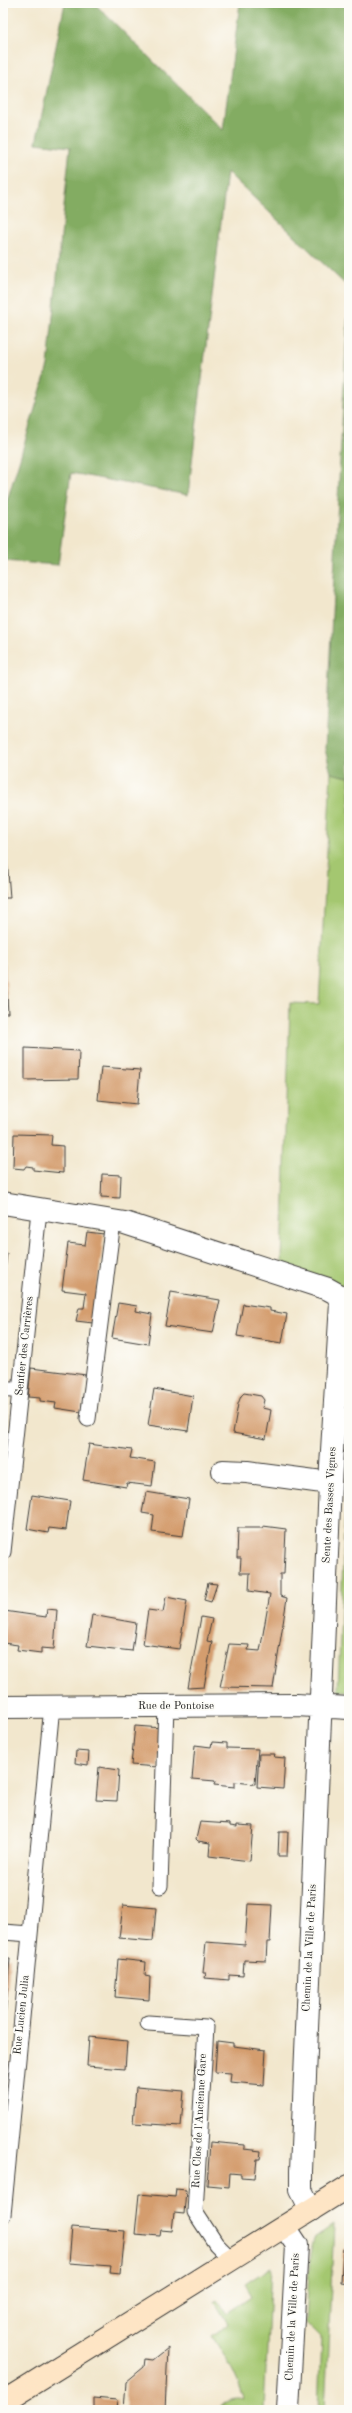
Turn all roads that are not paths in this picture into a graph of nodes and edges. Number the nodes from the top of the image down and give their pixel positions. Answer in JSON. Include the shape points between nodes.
{"nodes":[{"id":1,"x":3,"y":1203,"type":"edge"},
{"id":2,"x":39,"y":1211,"type":"junction"},
{"id":3,"x":113,"y":1221,"type":"junction"},
{"id":4,"x":345,"y":1304,"type":"edge"},
{"id":5,"x":3,"y":1389,"type":"edge"},
{"id":6,"x":20,"y":1391,"type":"junction"},
{"id":7,"x":88,"y":1418,"type":"dead end"},
{"id":8,"x":223,"y":1471,"type":"dead end"},
{"id":9,"x":330,"y":1483,"type":"junction"},
{"id":10,"x":3,"y":1546,"type":"edge"},
{"id":11,"x":52,"y":1706,"type":"junction"},
{"id":12,"x":166,"y":1706,"type":"junction"},
{"id":13,"x":322,"y":1706,"type":"junction"},
{"id":14,"x":3,"y":1707,"type":"edge"},
{"id":15,"x":349,"y":1708,"type":"edge"},
{"id":16,"x":160,"y":1886,"type":"dead end"},
{"id":17,"x":3,"y":1932,"type":"edge"},
{"id":18,"x":30,"y":1934,"type":"junction"},
{"id":19,"x":148,"y":2023,"type":"dead end"},
{"id":20,"x":349,"y":2186,"type":"edge"},
{"id":21,"x":311,"y":2210,"type":"junction"},
{"id":22,"x":3,"y":2215,"type":"edge"},
{"id":23,"x":285,"y":2227,"type":"junction"},
{"id":24,"x":232,"y":2260,"type":"junction"},
{"id":25,"x":3,"y":2402,"type":"edge"},
{"id":26,"x":288,"y":2410,"type":"edge"}],
"edges":[{"from":1,"to":2,"type":"street","name":"Sente des Basses Vignes"},
{"from":2,"to":3,"type":"street","name":"Sente des Basses Vignes"},
{"from":2,"to":6,"type":"lane","name":"Sentier des Carrières"},
{"from":3,"to":4,"type":"street","name":"Sente des Basses Vignes","via":[[328,1289],[338,1294]]},
{"from":3,"to":7,"type":"lane"},
{"from":4,"to":9,"type":"street","name":"Sente des Basses Vignes"},
{"from":5,"to":6,"type":"lane"},
{"from":6,"to":10,"type":"lane","name":"Sentier des Carrières"},
{"from":8,"to":9,"type":"street"},
{"from":9,"to":13,"type":"street","name":"Sente des Basses Vignes"},
{"from":11,"to":12,"type":"street","name":"Rue de Pontoise"},
{"from":11,"to":14,"type":"street","name":"Rue de Pontoise"},
{"from":11,"to":18,"type":"lane","name":"Rue Lucien Julia"},
{"from":12,"to":13,"type":"street","name":"Rue de Pontoise"},
{"from":12,"to":16,"type":"lane"},
{"from":13,"to":15,"type":"street","name":"Rue de Pontoise"},
{"from":13,"to":21,"type":"street","name":"Chemin de la Ville de Paris","via":[[301,2190]]},
{"from":17,"to":18,"type":"lane"},
{"from":18,"to":22,"type":"lane","name":"Rue Lucien Julia"},
{"from":19,"to":24,"type":"lane","name":"Rue Clos de l'Ancienne Gare","via":[[206,2027],[195,2212],[216,2244]]},
{"from":20,"to":21,"type":"main road"},
{"from":21,"to":23,"type":"main road"},
{"from":23,"to":24,"type":"main road"},
{"from":23,"to":26,"type":"street","name":"Chemin de la Ville de Paris","via":[[297,2245]]},
{"from":24,"to":25,"type":"main road"}]}
